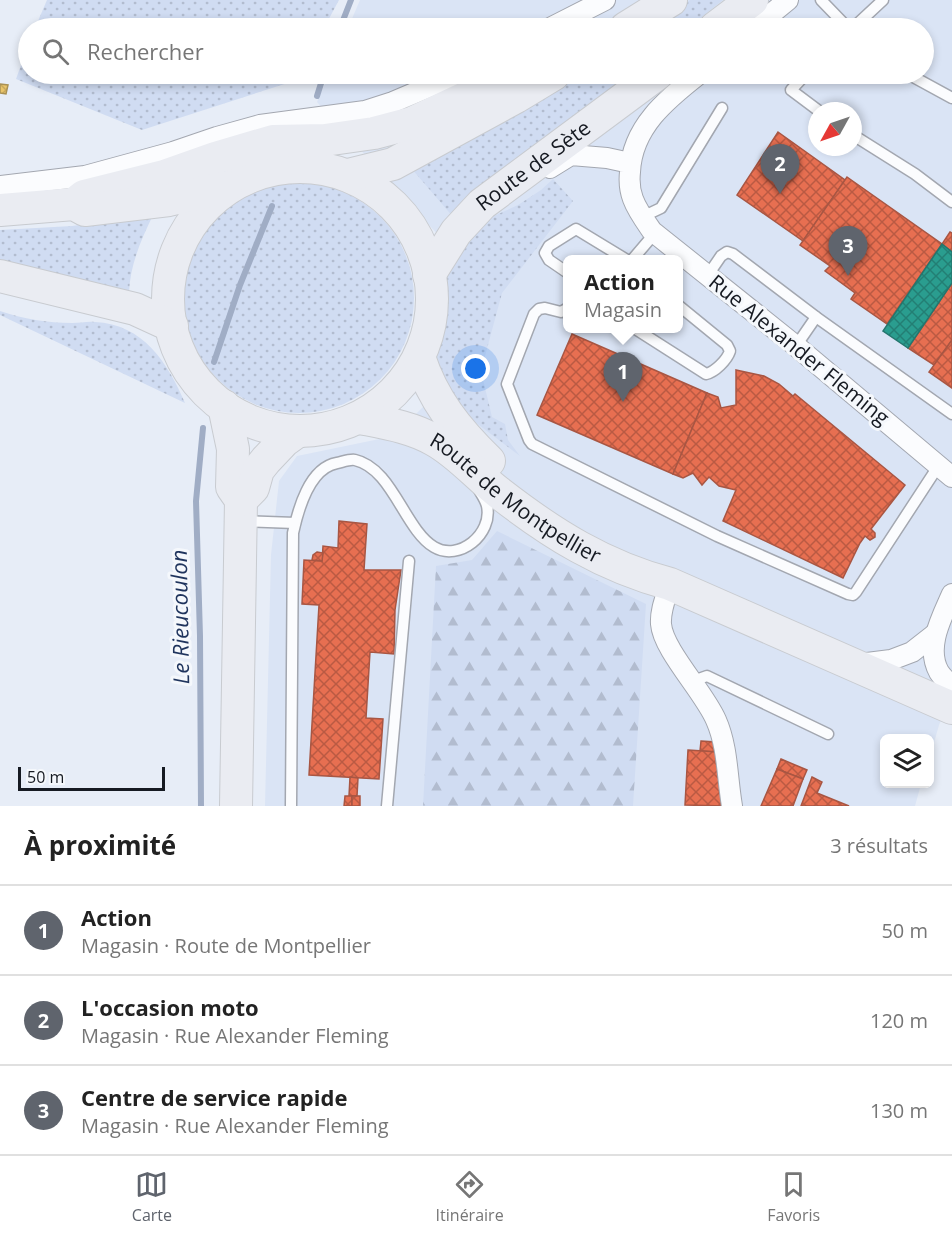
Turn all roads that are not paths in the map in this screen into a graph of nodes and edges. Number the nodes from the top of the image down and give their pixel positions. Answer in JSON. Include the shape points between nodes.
{"nodes":[{"id":1,"x":605,"y":0,"type":"edge"},
{"id":2,"x":671,"y":0,"type":"edge"},
{"id":3,"x":752,"y":0,"type":"edge"},
{"id":4,"x":788,"y":0,"type":"edge"},
{"id":5,"x":821,"y":0,"type":"edge"},
{"id":6,"x":883,"y":0,"type":"edge"},
{"id":7,"x":570,"y":18,"type":"edge"},
{"id":8,"x":642,"y":18,"type":"edge"},
{"id":9,"x":728,"y":18,"type":"edge"},
{"id":10,"x":766,"y":18,"type":"edge"},
{"id":11,"x":838,"y":18,"type":"edge"},
{"id":12,"x":864,"y":18,"type":"edge"},
{"id":13,"x":435,"y":84,"type":"edge"},
{"id":14,"x":495,"y":84,"type":"edge"},
{"id":15,"x":537,"y":84,"type":"edge"},
{"id":16,"x":644,"y":84,"type":"edge"},
{"id":17,"x":686,"y":84,"type":"edge"},
{"id":18,"x":797,"y":84,"type":"edge"},
{"id":19,"x":926,"y":84,"type":"edge"},
{"id":20,"x":952,"y":98,"type":"edge"},
{"id":21,"x":808,"y":103,"type":"edge"},
{"id":22,"x":722,"y":108,"type":"dead end"},
{"id":23,"x":862,"y":141,"type":"edge"},
{"id":24,"x":630,"y":163,"type":"junction"},
{"id":25,"x":348,"y":175,"type":"junction"},
{"id":26,"x":515,"y":181,"type":"junction"},
{"id":27,"x":0,"y":186,"type":"edge"},
{"id":28,"x":230,"y":186,"type":"junction"},
{"id":29,"x":952,"y":202,"type":"edge"},
{"id":30,"x":74,"y":204,"type":"junction"},
{"id":31,"x":0,"y":210,"type":"edge"},
{"id":32,"x":642,"y":217,"type":"junction"},
{"id":33,"x":655,"y":233,"type":"junction"},
{"id":34,"x":619,"y":255,"type":"edge"},
{"id":35,"x":636,"y":255,"type":"edge"},
{"id":36,"x":683,"y":255,"type":"edge"},
{"id":37,"x":683,"y":255,"type":"edge"},
{"id":38,"x":563,"y":270,"type":"edge"},
{"id":39,"x":429,"y":275,"type":"junction"},
{"id":40,"x":708,"y":275,"type":"junction"},
{"id":41,"x":0,"y":276,"type":"edge"},
{"id":42,"x":683,"y":309,"type":"edge"},
{"id":43,"x":563,"y":311,"type":"edge"},
{"id":44,"x":816,"y":317,"type":"junction"},
{"id":45,"x":172,"y":326,"type":"junction"},
{"id":46,"x":642,"y":333,"type":"edge"},
{"id":47,"x":796,"y":346,"type":"junction"},
{"id":48,"x":419,"y":357,"type":"junction"},
{"id":49,"x":224,"y":406,"type":"junction"},
{"id":50,"x":952,"y":414,"type":"edge"},
{"id":51,"x":360,"y":418,"type":"junction"},
{"id":52,"x":298,"y":431,"type":"junction"},
{"id":53,"x":456,"y":455,"type":"junction"},
{"id":54,"x":945,"y":471,"type":"edge"},
{"id":55,"x":241,"y":510,"type":"junction"},
{"id":56,"x":295,"y":523,"type":"junction"},
{"id":57,"x":409,"y":561,"type":"dead end"},
{"id":58,"x":670,"y":584,"type":"junction"},
{"id":59,"x":952,"y":594,"type":"edge"},
{"id":60,"x":935,"y":634,"type":"junction"},
{"id":61,"x":855,"y":665,"type":"junction"},
{"id":62,"x":693,"y":681,"type":"junction"},
{"id":63,"x":952,"y":686,"type":"edge"},
{"id":64,"x":952,"y":708,"type":"edge"},
{"id":65,"x":828,"y":734,"type":"dead end"},
{"id":66,"x":236,"y":806,"type":"edge"},
{"id":67,"x":291,"y":806,"type":"edge"},
{"id":68,"x":387,"y":806,"type":"edge"},
{"id":69,"x":732,"y":806,"type":"edge"}],
"edges":[{"from":1,"to":7,"type":"street"},
{"from":2,"to":8,"type":"main road"},
{"from":3,"to":9,"type":"main road"},
{"from":4,"to":10,"type":"street"},
{"from":5,"to":11,"type":"lane"},
{"from":6,"to":12,"type":"lane"},
{"from":13,"to":27,"type":"street","via":[[365,111],[260,125],[85,176]]},
{"from":14,"to":30,"type":"main road","via":[[412,123],[325,140],[273,141],[164,176],[84,196]]},
{"from":15,"to":25,"type":"main road","via":[[393,164]]},
{"from":16,"to":26,"type":"main road","name":"Route de Sète"},
{"from":17,"to":24,"type":"street","name":"Rue Alexander Fleming","via":[[649,120],[636,141]]},
{"from":18,"to":21,"type":"lane","via":[[791,90]]},
{"from":19,"to":20,"type":"lane"},
{"from":22,"to":32,"type":"lane","via":[[661,208]]},
{"from":23,"to":29,"type":"lane"},
{"from":24,"to":26,"type":"street","via":[[571,155],[535,178]]},
{"from":24,"to":32,"type":"street","name":"Rue Alexander Fleming","via":[[632,198]]},
{"from":25,"to":28,"type":"main road","via":[[318,168],[287,167],[267,170]]},
{"from":25,"to":39,"type":"main road","via":[[381,194],[408,222],[425,256]]},
{"from":26,"to":39,"type":"main road","name":"Route de Sète","via":[[482,204],[464,223]]},
{"from":28,"to":30,"type":"main road","via":[[158,201],[85,210]]},
{"from":28,"to":45,"type":"main road","via":[[196,217],[183,236],[170,280]]},
{"from":30,"to":31,"type":"main road"},
{"from":32,"to":33,"type":"street","name":"Rue Alexander Fleming"},
{"from":33,"to":35,"type":"lane"},
{"from":33,"to":37,"type":"street","name":"Rue Alexander Fleming"},
{"from":34,"to":38,"type":"lane","via":[[576,229],[549,246],[546,253]]},
{"from":36,"to":40,"type":"street","name":"Rue Alexander Fleming"},
{"from":39,"to":48,"type":"main road","via":[[429,321]]},
{"from":40,"to":44,"type":"lane","via":[[721,256],[727,252],[734,254]]},
{"from":40,"to":47,"type":"street","name":"Rue Alexander Fleming"},
{"from":41,"to":45,"type":"main road","via":[[135,309]]},
{"from":42,"to":46,"type":"lane","via":[[730,351],[712,373],[706,374]]},
{"from":43,"to":54,"type":"lane","via":[[545,308],[534,314],[507,384],[532,444],[717,536],[848,594],[856,592]]},
{"from":44,"to":47,"type":"lane"},
{"from":44,"to":50,"type":"lane"},
{"from":45,"to":49,"type":"main road","via":[[190,371]]},
{"from":47,"to":54,"type":"street","name":"Rue Alexander Fleming"},
{"from":48,"to":51,"type":"main road","via":[[394,392]]},
{"from":48,"to":58,"type":"main road","name":"Route de Montpellier","via":[[426,378],[452,422],[494,466],[566,518],[628,550]]},
{"from":49,"to":52,"type":"main road","via":[[259,424]]},
{"from":49,"to":55,"type":"main road","via":[[233,449],[232,487]]},
{"from":51,"to":52,"type":"main road","via":[[330,428]]},
{"from":51,"to":53,"type":"main road","name":"Route de Montpellier","via":[[410,430]]},
{"from":52,"to":55,"type":"main road","via":[[258,470]]},
{"from":53,"to":56,"type":"lane","via":[[488,507],[480,535],[463,550],[445,553],[432,546],[386,483],[372,469],[354,460],[329,464],[312,481]]},
{"from":53,"to":58,"type":"main road","name":"Route de Montpellier","via":[[496,491],[546,527],[607,563]]},
{"from":55,"to":56,"type":"lane"},
{"from":55,"to":66,"type":"main road"},
{"from":56,"to":67,"type":"lane"},
{"from":57,"to":68,"type":"lane"},
{"from":58,"to":61,"type":"main road","name":"Route de Montpellier"},
{"from":58,"to":62,"type":"street","via":[[661,625],[666,642]]},
{"from":59,"to":60,"type":"street"},
{"from":60,"to":61,"type":"street","via":[[912,652],[891,660]]},
{"from":60,"to":63,"type":"street","via":[[939,672]]},
{"from":61,"to":64,"type":"main road","name":"Route de Montpellier"},
{"from":62,"to":65,"type":"lane","via":[[707,676]]},
{"from":62,"to":69,"type":"street","via":[[716,720],[724,743]]}]}
